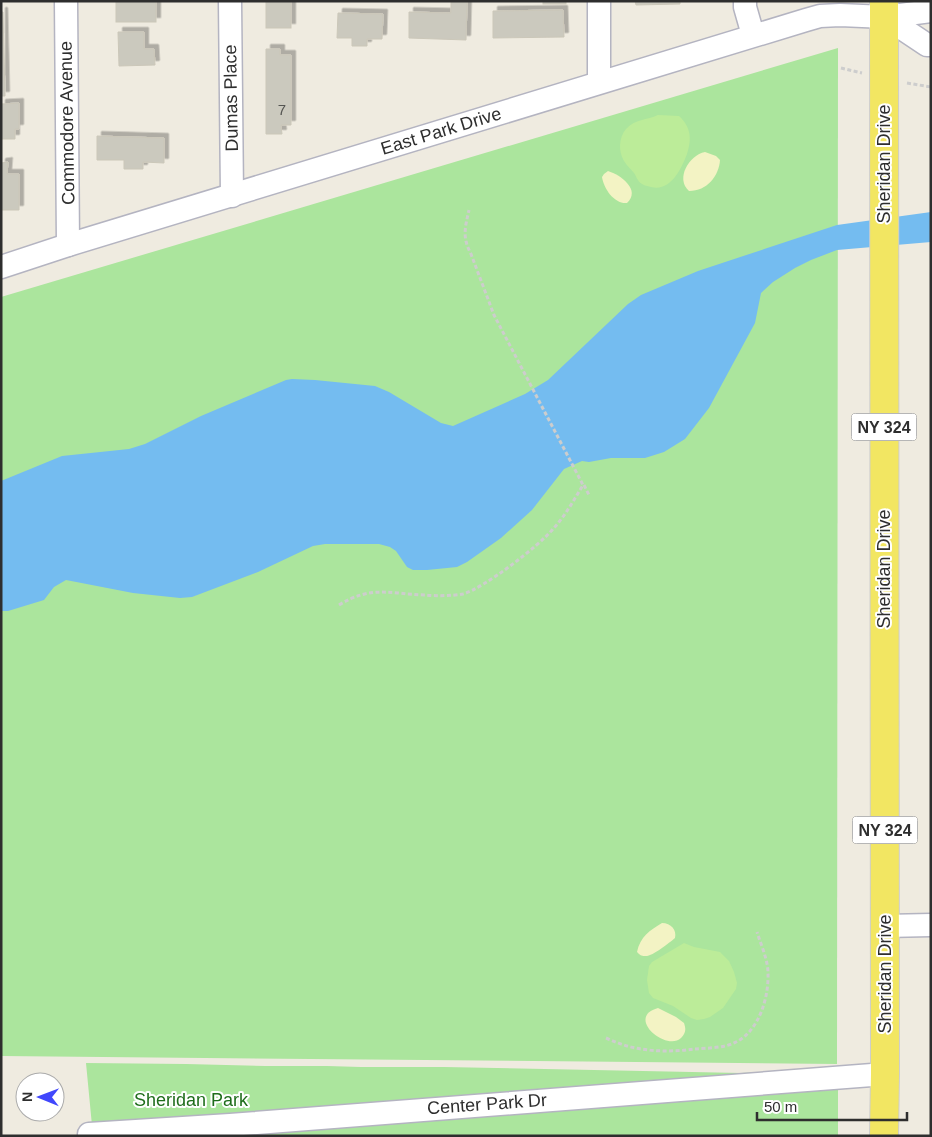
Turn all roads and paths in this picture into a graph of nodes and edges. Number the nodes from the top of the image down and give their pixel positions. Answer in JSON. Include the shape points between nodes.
{"nodes":[{"id":1,"x":66,"y":1,"type":"edge"},
{"id":2,"x":230,"y":1,"type":"edge"},
{"id":3,"x":599,"y":1,"type":"edge"},
{"id":4,"x":746,"y":1,"type":"edge"},
{"id":5,"x":884,"y":9,"type":"edge"},
{"id":6,"x":804,"y":10,"type":"edge"},
{"id":7,"x":931,"y":11,"type":"edge"},
{"id":8,"x":753,"y":35,"type":"junction"},
{"id":9,"x":931,"y":45,"type":"edge"},
{"id":10,"x":841,"y":68,"type":"dead end"},
{"id":11,"x":848,"y":70,"type":"dead end"},
{"id":12,"x":599,"y":82,"type":"junction"},
{"id":13,"x":919,"y":86,"type":"dead end"},
{"id":14,"x":931,"y":87,"type":"edge"},
{"id":15,"x":232,"y":196,"type":"junction"},
{"id":16,"x":469,"y":210,"type":"dead end"},
{"id":17,"x":68,"y":245,"type":"junction"},
{"id":18,"x":1,"y":267,"type":"edge"},
{"id":19,"x":584,"y":485,"type":"junction"},
{"id":20,"x":589,"y":495,"type":"dead end"},
{"id":21,"x":339,"y":605,"type":"dead end"},
{"id":22,"x":931,"y":925,"type":"edge"},
{"id":23,"x":885,"y":926,"type":"junction"},
{"id":24,"x":757,"y":932,"type":"dead end"},
{"id":25,"x":606,"y":1038,"type":"dead end"},
{"id":26,"x":885,"y":1074,"type":"junction"},
{"id":27,"x":181,"y":1132,"type":"edge"},
{"id":28,"x":89,"y":1134,"type":"dead end"},
{"id":29,"x":884,"y":1136,"type":"edge"}],
"edges":[{"from":1,"to":17,"type":"street","name":"Commodore Avenue"},
{"from":2,"to":15,"type":"street","name":"Dumas Place"},
{"from":3,"to":12,"type":"street"},
{"from":4,"to":8,"type":"street"},
{"from":5,"to":6,"type":"street","name":"East Park Drive","via":[[820,16]]},
{"from":5,"to":7,"type":"street","name":"East Park Drive"},
{"from":5,"to":9,"type":"street"},
{"from":5,"to":23,"type":"main road","name":"Sheridan Drive","number":"NY 324"},
{"from":6,"to":8,"type":"street","name":"East Park Drive"},
{"from":8,"to":12,"type":"street","name":"East Park Drive"},
{"from":10,"to":11,"type":"path"},
{"from":12,"to":15,"type":"street","name":"East Park Drive"},
{"from":13,"to":14,"type":"path"},
{"from":15,"to":17,"type":"street","name":"East Park Drive"},
{"from":16,"to":19,"type":"path","via":[[464,230],[466,245],[494,315]]},
{"from":17,"to":18,"type":"street","name":"East Park Drive"},
{"from":19,"to":20,"type":"path"},
{"from":19,"to":21,"type":"path","via":[[552,531],[509,567],[463,594],[379,591],[350,598]]},
{"from":22,"to":23,"type":"street"},
{"from":23,"to":26,"type":"main road","name":"Sheridan Drive","number":"NY 324"},
{"from":24,"to":25,"type":"path","via":[[768,972],[766,1000],[753,1030],[746,1036],[723,1046],[678,1051],[628,1047]]},
{"from":26,"to":27,"type":"street","name":"Center Park Dr"},
{"from":26,"to":29,"type":"main road","name":"Sheridan Drive","number":"NY 324"},
{"from":27,"to":28,"type":"street","name":"Center Park Dr"}]}
